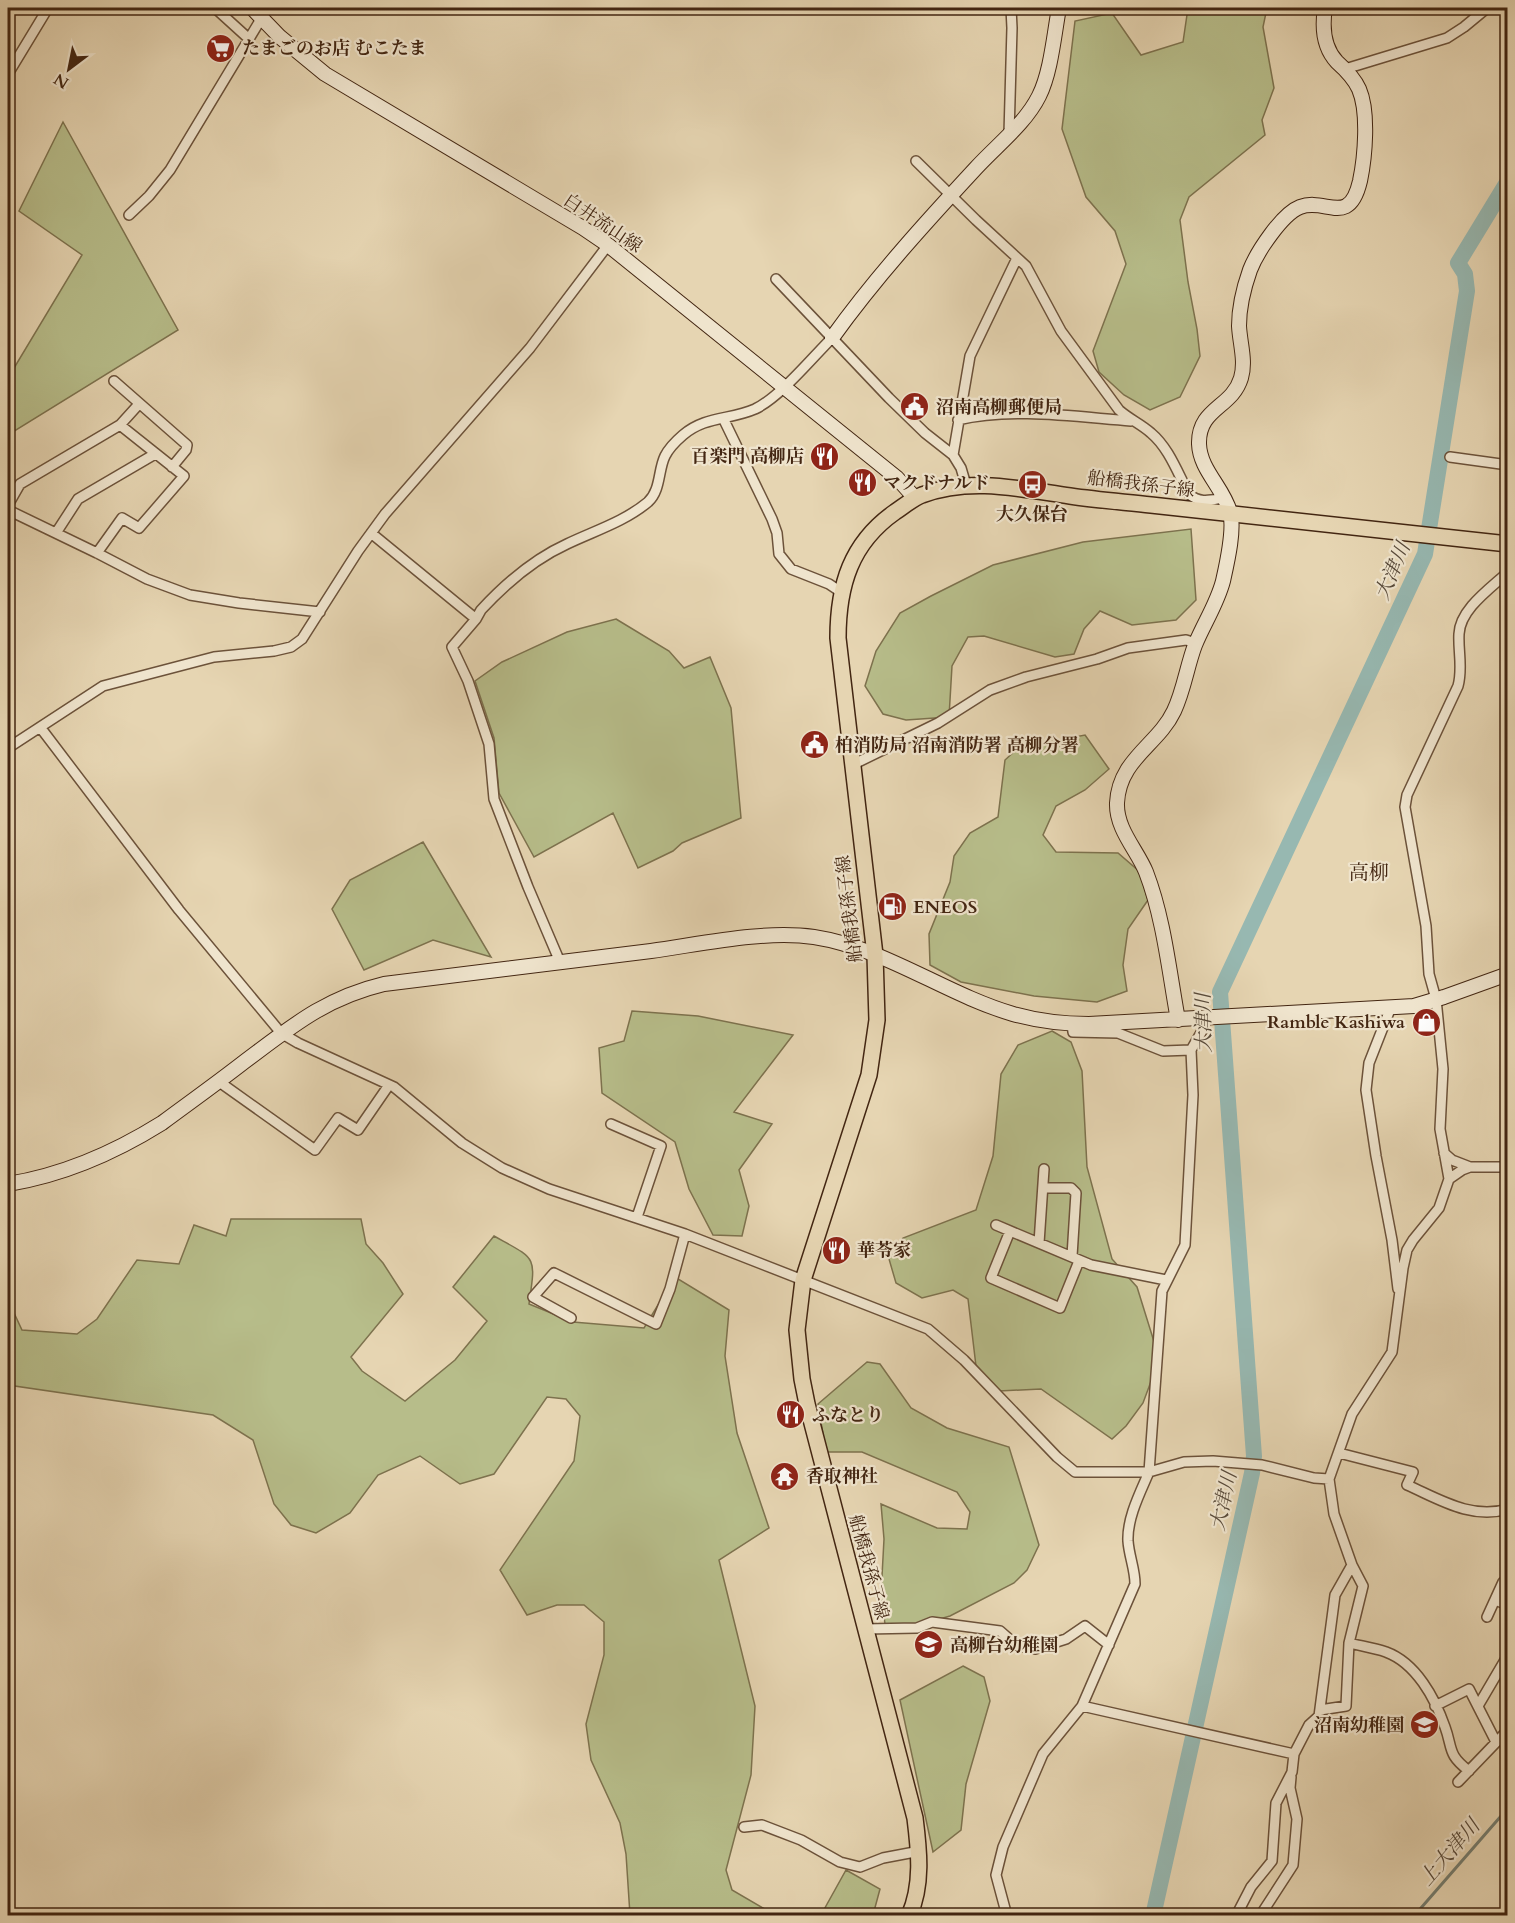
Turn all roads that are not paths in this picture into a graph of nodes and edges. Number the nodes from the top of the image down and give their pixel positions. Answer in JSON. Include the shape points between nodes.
{"nodes":[{"id":1,"x":48,"y":8,"type":"edge"},
{"id":2,"x":215,"y":8,"type":"edge"},
{"id":3,"x":1011,"y":8,"type":"edge"},
{"id":4,"x":1059,"y":8,"type":"edge"},
{"id":5,"x":1325,"y":8,"type":"edge"},
{"id":6,"x":1487,"y":8,"type":"edge"},
{"id":7,"x":259,"y":13,"type":"edge"},
{"id":8,"x":248,"y":38,"type":"junction"},
{"id":9,"x":1345,"y":69,"type":"junction"},
{"id":10,"x":8,"y":74,"type":"edge"},
{"id":11,"x":1009,"y":134,"type":"junction"},
{"id":12,"x":916,"y":161,"type":"dead end"},
{"id":13,"x":951,"y":195,"type":"junction"},
{"id":14,"x":129,"y":215,"type":"dead end"},
{"id":15,"x":608,"y":245,"type":"junction"},
{"id":16,"x":1017,"y":258,"type":"junction"},
{"id":17,"x":776,"y":279,"type":"dead end"},
{"id":18,"x":832,"y":338,"type":"junction"},
{"id":19,"x":114,"y":381,"type":"dead end"},
{"id":20,"x":784,"y":387,"type":"junction"},
{"id":21,"x":139,"y":404,"type":"junction"},
{"id":22,"x":723,"y":418,"type":"junction"},
{"id":23,"x":958,"y":420,"type":"junction"},
{"id":24,"x":1131,"y":420,"type":"junction"},
{"id":25,"x":120,"y":425,"type":"junction"},
{"id":26,"x":154,"y":454,"type":"junction"},
{"id":27,"x":953,"y":455,"type":"junction"},
{"id":28,"x":1450,"y":457,"type":"dead end"},
{"id":29,"x":1508,"y":465,"type":"edge"},
{"id":30,"x":172,"y":467,"type":"junction"},
{"id":31,"x":966,"y":485,"type":"junction"},
{"id":32,"x":915,"y":498,"type":"junction"},
{"id":33,"x":1224,"y":498,"type":"junction"},
{"id":34,"x":8,"y":507,"type":"edge"},
{"id":35,"x":1231,"y":515,"type":"junction"},
{"id":36,"x":56,"y":533,"type":"junction"},
{"id":37,"x":371,"y":533,"type":"junction"},
{"id":38,"x":1508,"y":544,"type":"edge"},
{"id":39,"x":98,"y":552,"type":"junction"},
{"id":40,"x":1508,"y":572,"type":"edge"},
{"id":41,"x":841,"y":592,"type":"junction"},
{"id":42,"x":320,"y":612,"type":"junction"},
{"id":43,"x":476,"y":619,"type":"junction"},
{"id":44,"x":1196,"y":643,"type":"junction"},
{"id":45,"x":40,"y":727,"type":"junction"},
{"id":46,"x":8,"y":748,"type":"edge"},
{"id":47,"x":852,"y":765,"type":"junction"},
{"id":48,"x":875,"y":955,"type":"junction"},
{"id":49,"x":560,"y":962,"type":"junction"},
{"id":50,"x":1508,"y":974,"type":"edge"},
{"id":51,"x":1436,"y":999,"type":"junction"},
{"id":52,"x":1391,"y":1007,"type":"junction"},
{"id":53,"x":1209,"y":1017,"type":"junction"},
{"id":54,"x":1178,"y":1020,"type":"junction"},
{"id":55,"x":1072,"y":1024,"type":"junction"},
{"id":56,"x":281,"y":1033,"type":"junction"},
{"id":57,"x":1191,"y":1050,"type":"junction"},
{"id":58,"x":218,"y":1081,"type":"junction"},
{"id":59,"x":389,"y":1085,"type":"junction"},
{"id":60,"x":611,"y":1125,"type":"dead end"},
{"id":61,"x":1444,"y":1153,"type":"junction"},
{"id":62,"x":1470,"y":1167,"type":"junction"},
{"id":63,"x":1508,"y":1167,"type":"edge"},
{"id":64,"x":1044,"y":1169,"type":"dead end"},
{"id":65,"x":1449,"y":1179,"type":"junction"},
{"id":66,"x":8,"y":1184,"type":"edge"},
{"id":67,"x":1044,"y":1188,"type":"junction"},
{"id":68,"x":637,"y":1217,"type":"junction"},
{"id":69,"x":996,"y":1225,"type":"dead end"},
{"id":70,"x":1010,"y":1231,"type":"junction"},
{"id":71,"x":686,"y":1234,"type":"junction"},
{"id":72,"x":1039,"y":1243,"type":"junction"},
{"id":73,"x":1076,"y":1258,"type":"junction"},
{"id":74,"x":803,"y":1280,"type":"junction"},
{"id":75,"x":1166,"y":1280,"type":"junction"},
{"id":76,"x":1399,"y":1295,"type":"junction"},
{"id":77,"x":571,"y":1318,"type":"dead end"},
{"id":78,"x":1339,"y":1454,"type":"junction"},
{"id":79,"x":1149,"y":1472,"type":"junction"},
{"id":80,"x":1329,"y":1479,"type":"junction"},
{"id":81,"x":1508,"y":1509,"type":"edge"},
{"id":82,"x":1352,"y":1565,"type":"junction"},
{"id":83,"x":1503,"y":1582,"type":"dead end"},
{"id":84,"x":1495,"y":1600,"type":"junction"},
{"id":85,"x":1508,"y":1605,"type":"edge"},
{"id":86,"x":1487,"y":1617,"type":"dead end"},
{"id":87,"x":866,"y":1629,"type":"junction"},
{"id":88,"x":1349,"y":1643,"type":"junction"},
{"id":89,"x":1109,"y":1645,"type":"junction"},
{"id":90,"x":1508,"y":1655,"type":"edge"},
{"id":91,"x":1082,"y":1706,"type":"junction"},
{"id":92,"x":1435,"y":1706,"type":"junction"},
{"id":93,"x":1478,"y":1706,"type":"junction"},
{"id":94,"x":1320,"y":1710,"type":"junction"},
{"id":95,"x":1508,"y":1730,"type":"edge"},
{"id":96,"x":1497,"y":1742,"type":"junction"},
{"id":97,"x":1294,"y":1754,"type":"junction"},
{"id":98,"x":1469,"y":1771,"type":"junction"},
{"id":99,"x":1292,"y":1772,"type":"junction"},
{"id":100,"x":1458,"y":1782,"type":"dead end"},
{"id":101,"x":744,"y":1827,"type":"dead end"},
{"id":102,"x":920,"y":1851,"type":"junction"},
{"id":103,"x":909,"y":1916,"type":"edge"},
{"id":104,"x":1007,"y":1916,"type":"edge"},
{"id":105,"x":1236,"y":1916,"type":"edge"},
{"id":106,"x":1260,"y":1916,"type":"edge"}],
"edges":[{"from":1,"to":10,"type":"street"},
{"from":2,"to":8,"type":"street"},
{"from":3,"to":11,"type":"street"},
{"from":4,"to":11,"type":"street","via":[[1041,91]]},
{"from":5,"to":9,"type":"street","via":[[1326,44]]},
{"from":6,"to":9,"type":"street","via":[[1447,38]]},
{"from":7,"to":8,"type":"street"},
{"from":7,"to":15,"type":"street","name":"白井流山線","via":[[325,74]]},
{"from":8,"to":14,"type":"street","via":[[170,170]]},
{"from":9,"to":33,"type":"street","via":[[1360,92],[1363,106],[1360,179],[1354,198],[1341,208],[1301,206],[1294,211],[1259,250],[1250,270],[1240,312],[1240,382],[1226,401],[1208,414],[1200,433],[1203,464]]},
{"from":11,"to":13,"type":"street"},
{"from":12,"to":13,"type":"street"},
{"from":13,"to":16,"type":"street"},
{"from":13,"to":18,"type":"street"},
{"from":15,"to":20,"type":"street","name":"白井流山線"},
{"from":15,"to":37,"type":"street","via":[[530,348]]},
{"from":16,"to":23,"type":"street","via":[[970,356]]},
{"from":16,"to":24,"type":"street","via":[[1026,266],[1062,331],[1119,410]]},
{"from":17,"to":18,"type":"street"},
{"from":18,"to":20,"type":"street"},
{"from":18,"to":27,"type":"street","via":[[925,434]]},
{"from":19,"to":21,"type":"street"},
{"from":20,"to":22,"type":"street","via":[[752,410]]},
{"from":20,"to":32,"type":"street","name":"白井流山線","via":[[897,478]]},
{"from":21,"to":25,"type":"street"},
{"from":21,"to":30,"type":"street","via":[[187,445]]},
{"from":22,"to":41,"type":"street","via":[[772,519],[779,554],[791,569]]},
{"from":22,"to":43,"type":"street","via":[[705,421],[672,445],[664,458],[657,488],[648,501],[610,526],[544,557],[495,596]]},
{"from":23,"to":24,"type":"street","via":[[1017,415]]},
{"from":23,"to":27,"type":"street"},
{"from":24,"to":33,"type":"street","via":[[1161,444],[1194,499]]},
{"from":25,"to":26,"type":"street"},
{"from":25,"to":34,"type":"street","via":[[20,484]]},
{"from":26,"to":30,"type":"street"},
{"from":26,"to":36,"type":"street","via":[[78,499]]},
{"from":27,"to":31,"type":"street"},
{"from":28,"to":29,"type":"street"},
{"from":30,"to":39,"type":"street","via":[[184,476],[139,528],[122,518]]},
{"from":31,"to":32,"type":"main road","name":"船橋我孫子線"},
{"from":31,"to":35,"type":"main road","name":"船橋我孫子線","via":[[1008,486]]},
{"from":32,"to":41,"type":"main road","name":"船橋我孫子線","via":[[877,526],[863,542]]},
{"from":33,"to":35,"type":"street"},
{"from":34,"to":36,"type":"street"},
{"from":35,"to":38,"type":"main road","name":"船橋我孫子線"},
{"from":35,"to":44,"type":"street","via":[[1223,581]]},
{"from":36,"to":39,"type":"street"},
{"from":37,"to":42,"type":"street"},
{"from":37,"to":43,"type":"street"},
{"from":39,"to":42,"type":"street","via":[[147,579],[189,595]]},
{"from":40,"to":51,"type":"street","via":[[1462,622],[1458,686],[1407,795],[1406,818]]},
{"from":41,"to":47,"type":"main road","name":"船橋我孫子線","via":[[838,638]]},
{"from":42,"to":45,"type":"street","via":[[302,639],[291,647],[214,657],[103,686]]},
{"from":43,"to":49,"type":"street","via":[[452,647],[489,744],[494,799]]},
{"from":44,"to":47,"type":"street","via":[[1186,640],[1128,648],[1026,677],[990,690],[938,723]]},
{"from":44,"to":54,"type":"street","via":[[1174,711],[1126,771],[1117,802],[1120,823],[1146,871],[1158,912]]},
{"from":45,"to":46,"type":"street"},
{"from":45,"to":56,"type":"street","via":[[185,918]]},
{"from":47,"to":48,"type":"main road","name":"船橋我孫子線"},
{"from":48,"to":49,"type":"street","via":[[798,936],[737,939]]},
{"from":48,"to":55,"type":"street","via":[[1012,1014]]},
{"from":48,"to":74,"type":"main road","name":"船橋我孫子線","via":[[877,1020],[868,1076]]},
{"from":49,"to":56,"type":"street","via":[[361,989],[309,1014]]},
{"from":50,"to":51,"type":"street"},
{"from":51,"to":52,"type":"street","via":[[1414,1006]]},
{"from":51,"to":61,"type":"street","via":[[1443,1069],[1440,1129]]},
{"from":52,"to":53,"type":"street"},
{"from":52,"to":76,"type":"street","via":[[1369,1063],[1366,1089]]},
{"from":53,"to":54,"type":"street"},
{"from":53,"to":57,"type":"street"},
{"from":54,"to":55,"type":"street"},
{"from":55,"to":57,"type":"street","via":[[1072,1032],[1118,1033],[1163,1051]]},
{"from":56,"to":58,"type":"street"},
{"from":56,"to":59,"type":"street"},
{"from":57,"to":75,"type":"street","via":[[1193,1095],[1185,1245]]},
{"from":58,"to":59,"type":"street","via":[[315,1149],[338,1118],[358,1130]]},
{"from":58,"to":66,"type":"street","via":[[162,1123],[100,1158],[69,1170]]},
{"from":59,"to":68,"type":"street","via":[[462,1143],[502,1168],[576,1199]]},
{"from":60,"to":68,"type":"street","via":[[661,1146]]},
{"from":61,"to":62,"type":"street"},
{"from":61,"to":65,"type":"street"},
{"from":62,"to":63,"type":"street"},
{"from":62,"to":65,"type":"street"},
{"from":64,"to":67,"type":"street"},
{"from":65,"to":76,"type":"street","via":[[1439,1208],[1407,1250]]},
{"from":67,"to":72,"type":"street"},
{"from":67,"to":73,"type":"street","via":[[1071,1188],[1076,1193]]},
{"from":68,"to":71,"type":"street"},
{"from":69,"to":70,"type":"street"},
{"from":70,"to":72,"type":"street"},
{"from":70,"to":73,"type":"street","via":[[991,1278],[1060,1308]]},
{"from":71,"to":74,"type":"street"},
{"from":71,"to":77,"type":"street","via":[[656,1324],[554,1273],[533,1297]]},
{"from":72,"to":73,"type":"street"},
{"from":73,"to":75,"type":"street"},
{"from":74,"to":79,"type":"street","via":[[928,1329],[1075,1472]]},
{"from":74,"to":87,"type":"main road","name":"船橋我孫子線","via":[[797,1330],[802,1379]]},
{"from":75,"to":79,"type":"street","via":[[1161,1302]]},
{"from":76,"to":78,"type":"street","via":[[1392,1352],[1352,1414]]},
{"from":78,"to":80,"type":"street"},
{"from":78,"to":81,"type":"street","via":[[1413,1472],[1407,1485],[1458,1508],[1480,1512]]},
{"from":79,"to":80,"type":"street","via":[[1184,1462],[1213,1461],[1262,1465]]},
{"from":79,"to":89,"type":"street","via":[[1128,1539],[1135,1584]]},
{"from":80,"to":82,"type":"street","via":[[1334,1514]]},
{"from":82,"to":88,"type":"street","via":[[1363,1586]]},
{"from":82,"to":94,"type":"street","via":[[1335,1595]]},
{"from":83,"to":84,"type":"street"},
{"from":84,"to":85,"type":"street"},
{"from":84,"to":86,"type":"street"},
{"from":87,"to":89,"type":"street","via":[[917,1628],[932,1622],[1000,1631],[1016,1645],[1035,1649],[1066,1639],[1085,1626]]},
{"from":87,"to":102,"type":"main road","name":"船橋我孫子線","via":[[908,1787]]},
{"from":88,"to":92,"type":"street","via":[[1402,1660],[1413,1670]]},
{"from":88,"to":94,"type":"street","via":[[1346,1706]]},
{"from":89,"to":91,"type":"street"},
{"from":90,"to":93,"type":"street"},
{"from":91,"to":97,"type":"street"},
{"from":91,"to":104,"type":"street","via":[[1043,1754],[1003,1847],[996,1875]]},
{"from":92,"to":93,"type":"street","via":[[1469,1689]]},
{"from":92,"to":98,"type":"street","via":[[1446,1728],[1449,1747],[1458,1763]]},
{"from":93,"to":96,"type":"street"},
{"from":94,"to":97,"type":"street"},
{"from":95,"to":96,"type":"street"},
{"from":96,"to":98,"type":"street"},
{"from":97,"to":99,"type":"street"},
{"from":98,"to":100,"type":"street"},
{"from":99,"to":105,"type":"street","via":[[1276,1803],[1272,1861],[1251,1887]]},
{"from":99,"to":106,"type":"street","via":[[1290,1788],[1297,1819],[1293,1865]]},
{"from":101,"to":102,"type":"street","via":[[762,1825],[860,1868],[883,1858]]},
{"from":102,"to":103,"type":"main road","name":"船橋我孫子線","via":[[914,1906]]}]}
